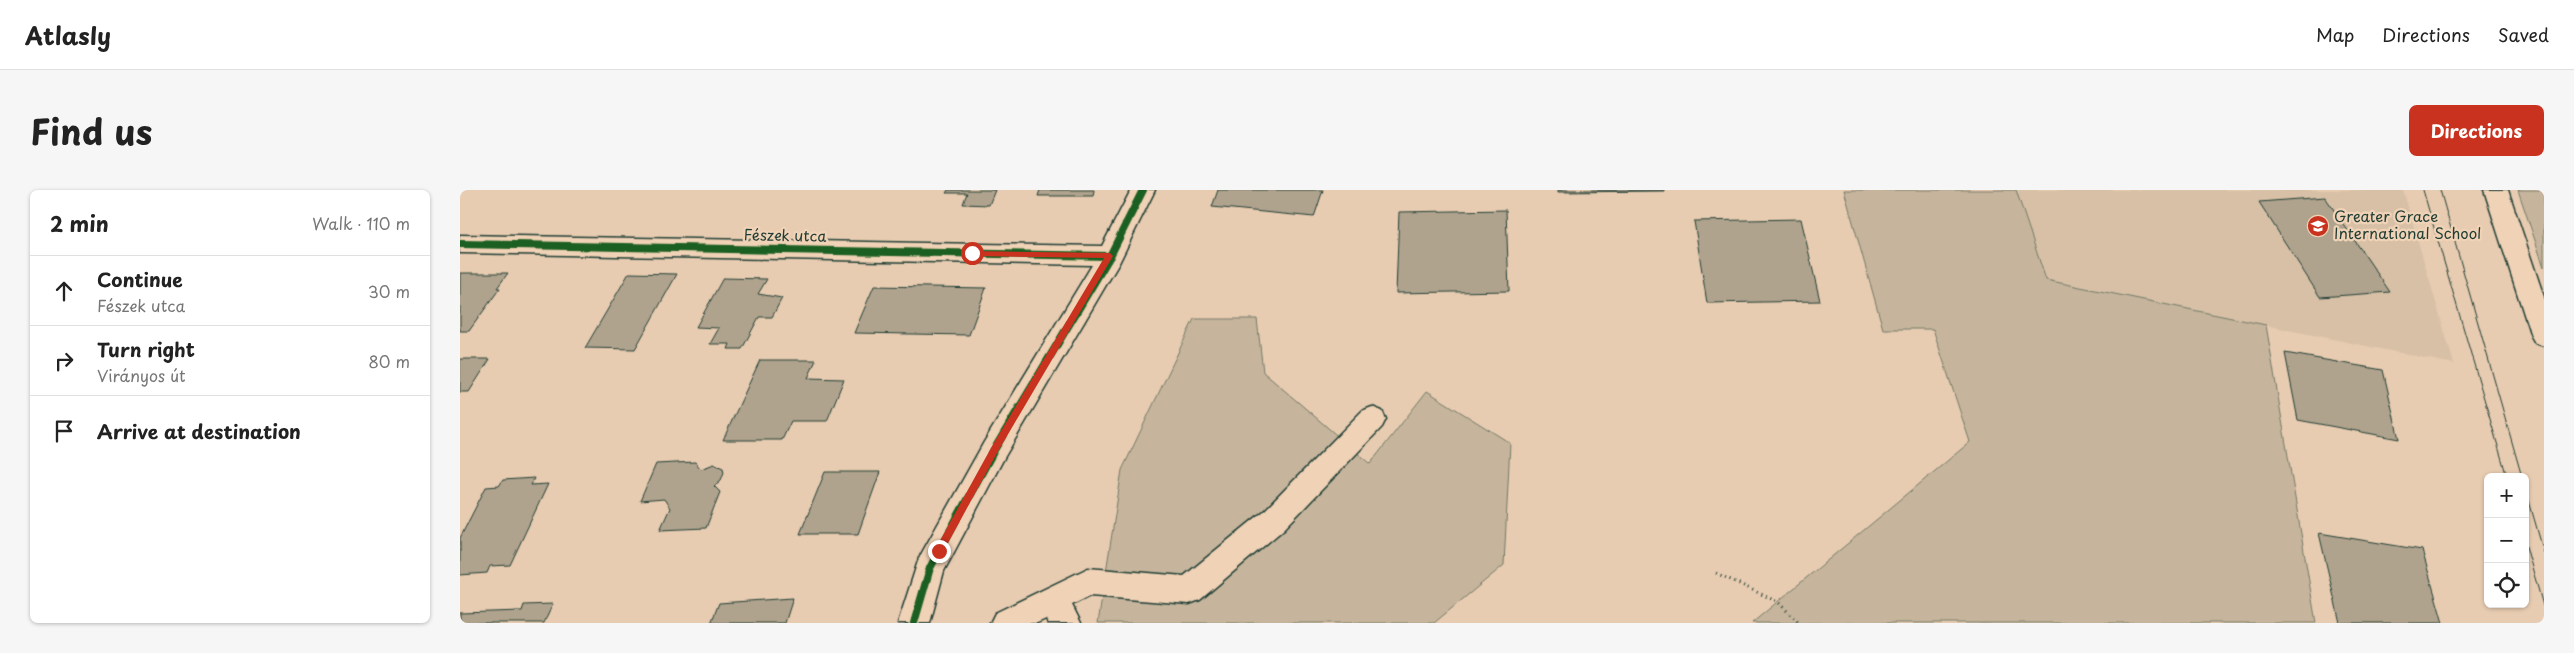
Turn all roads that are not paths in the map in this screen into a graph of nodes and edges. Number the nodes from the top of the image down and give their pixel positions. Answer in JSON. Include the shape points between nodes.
{"nodes":[{"id":1,"x":1144,"y":190,"type":"edge"},
{"id":2,"x":2496,"y":190,"type":"edge"},
{"id":3,"x":460,"y":244,"type":"edge"},
{"id":4,"x":1110,"y":256,"type":"junction"},
{"id":5,"x":2544,"y":336,"type":"edge"},
{"id":6,"x":1372,"y":419,"type":"dead end"},
{"id":7,"x":1058,"y":611,"type":"edge"},
{"id":8,"x":914,"y":623,"type":"edge"},
{"id":9,"x":1006,"y":623,"type":"edge"}],
"edges":[{"from":1,"to":4,"type":"street"},
{"from":2,"to":5,"type":"street"},
{"from":3,"to":4,"type":"street","name":"Fészek utca"},
{"from":4,"to":8,"type":"street","via":[[994,450],[930,568]]},
{"from":6,"to":7,"type":"street","via":[[1274,520],[1189,590],[1088,582]]},
{"from":7,"to":9,"type":"street"}]}
